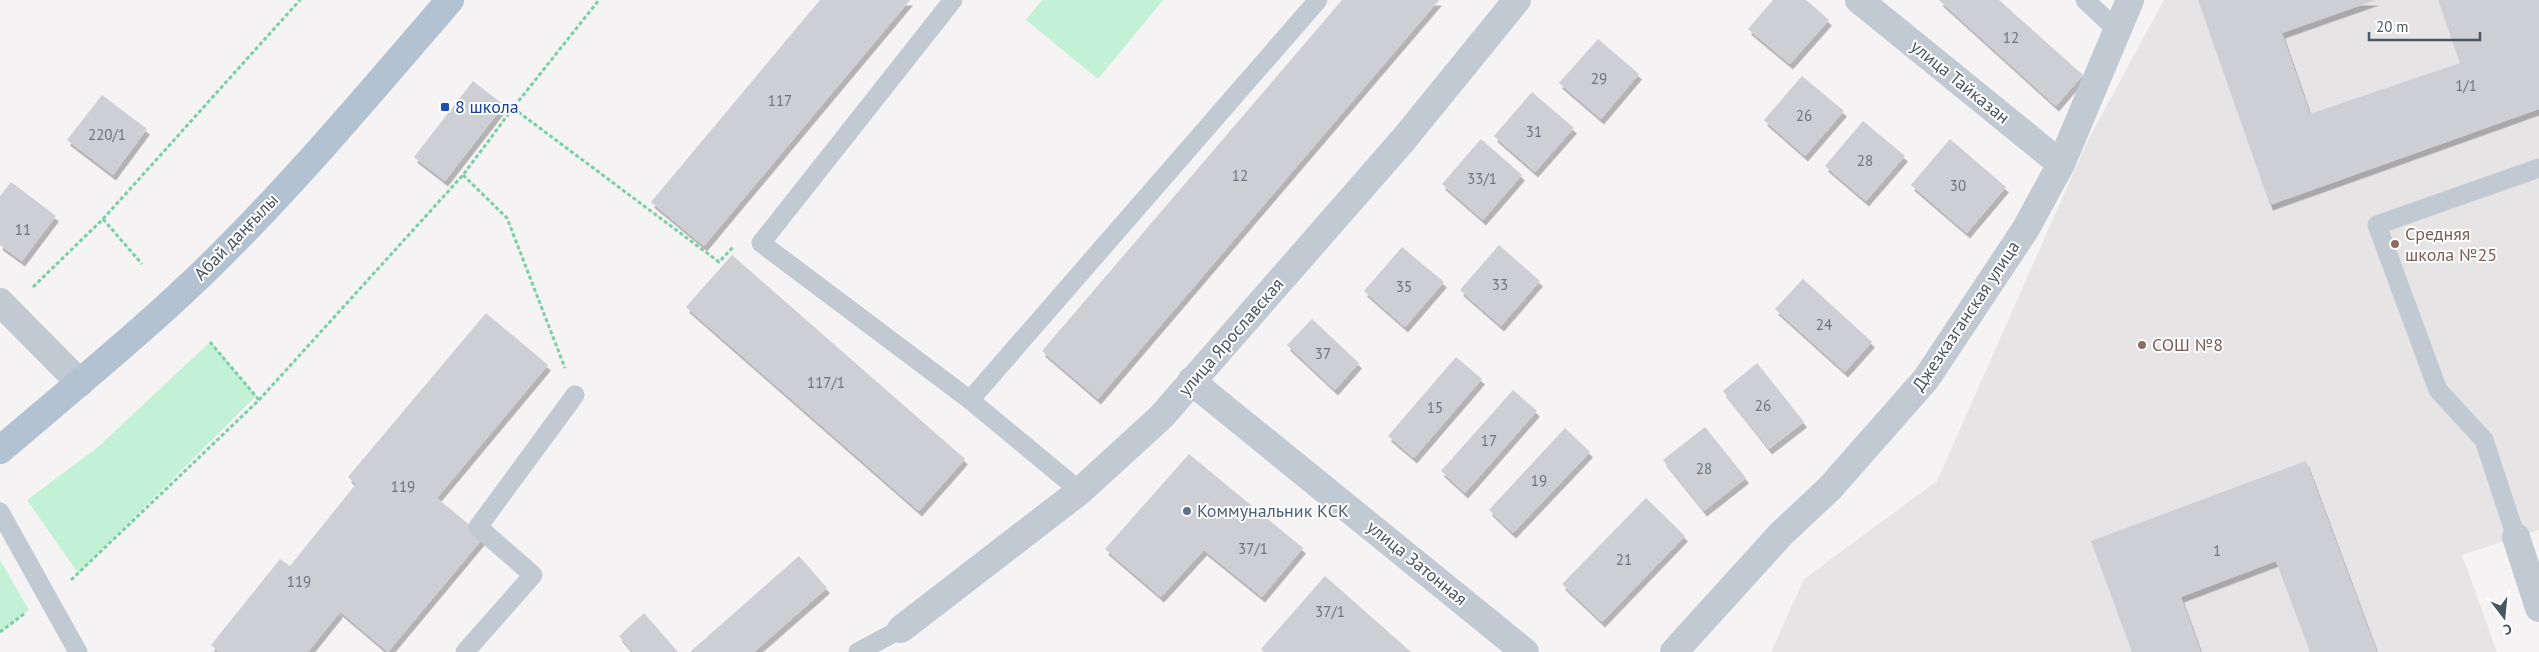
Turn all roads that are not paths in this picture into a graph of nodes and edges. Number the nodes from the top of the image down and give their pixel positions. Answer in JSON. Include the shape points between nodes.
{"nodes":[{"id":1,"x":450,"y":0,"type":"edge"},
{"id":2,"x":953,"y":0,"type":"edge"},
{"id":3,"x":1318,"y":0,"type":"edge"},
{"id":4,"x":1517,"y":0,"type":"edge"},
{"id":5,"x":1858,"y":0,"type":"edge"},
{"id":6,"x":2085,"y":0,"type":"edge"},
{"id":7,"x":2130,"y":0,"type":"edge"},
{"id":8,"x":2116,"y":29,"type":"junction"},
{"id":9,"x":2061,"y":164,"type":"junction"},
{"id":10,"x":2539,"y":168,"type":"edge"},
{"id":11,"x":5,"y":307,"type":"edge"},
{"id":12,"x":1191,"y":381,"type":"junction"},
{"id":13,"x":80,"y":382,"type":"junction"},
{"id":14,"x":575,"y":395,"type":"road end"},
{"id":15,"x":970,"y":400,"type":"junction"},
{"id":16,"x":0,"y":450,"type":"edge"},
{"id":17,"x":1080,"y":491,"type":"junction"},
{"id":18,"x":0,"y":512,"type":"edge"},
{"id":19,"x":2516,"y":538,"type":"joint"},
{"id":20,"x":2539,"y":608,"type":"edge"},
{"id":21,"x":900,"y":629,"type":"joint"},
{"id":22,"x":78,"y":652,"type":"edge"},
{"id":23,"x":465,"y":652,"type":"edge"},
{"id":24,"x":858,"y":652,"type":"edge"},
{"id":25,"x":1525,"y":652,"type":"edge"},
{"id":26,"x":1674,"y":652,"type":"edge"}],
"edges":[{"from":1,"to":13,"type":"main road","name":"Абай даңғылы","via":[[222,254]]},
{"from":2,"to":15,"type":"lane","via":[[761,243]]},
{"from":3,"to":15,"type":"lane"},
{"from":4,"to":12,"type":"street","name":"улица Ярославская","via":[[1404,140]]},
{"from":5,"to":9,"type":"street","name":"улица Тайказан"},
{"from":6,"to":8,"type":"lane"},
{"from":7,"to":8,"type":"street","name":"Джезказганская улица"},
{"from":8,"to":9,"type":"street","name":"Джезказганская улица"},
{"from":9,"to":26,"type":"street","name":"Джезказганская улица","via":[[2024,230],[1926,379],[1830,488],[1781,534]]},
{"from":10,"to":19,"type":"lane","via":[[2377,225],[2438,390],[2484,440]]},
{"from":11,"to":13,"type":"street"},
{"from":12,"to":17,"type":"street","name":"улица Ярославская","via":[[1161,417]]},
{"from":12,"to":25,"type":"street","name":"улица Затонная"},
{"from":13,"to":16,"type":"main road","name":"Абай даңғылы"},
{"from":14,"to":23,"type":"lane","via":[[478,526],[532,575]]},
{"from":15,"to":17,"type":"lane"},
{"from":17,"to":21,"type":"street","name":"улица Ярославская"},
{"from":18,"to":22,"type":"lane"},
{"from":19,"to":20,"type":"street"},
{"from":21,"to":24,"type":"lane"}]}
